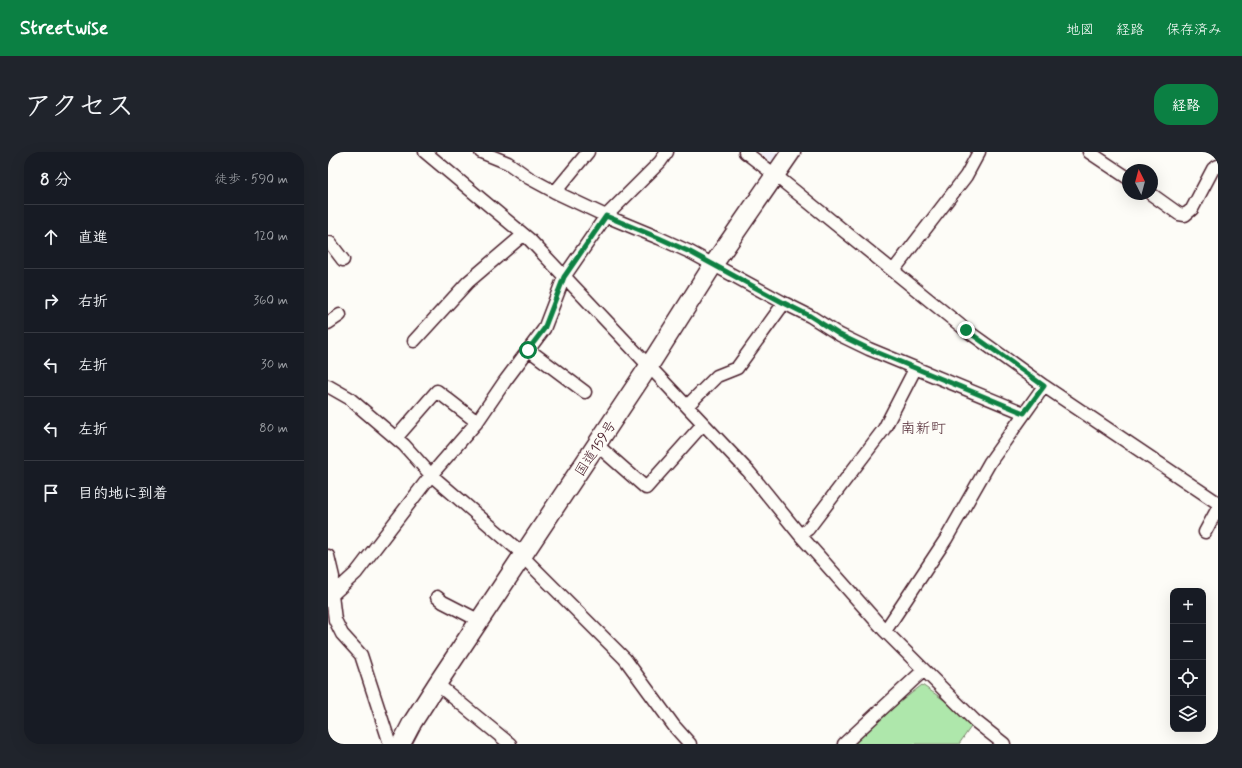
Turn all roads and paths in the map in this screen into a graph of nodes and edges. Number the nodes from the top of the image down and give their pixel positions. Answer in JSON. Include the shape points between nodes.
{"nodes":[{"id":1,"x":481,"y":152,"type":"edge"},
{"id":2,"x":588,"y":152,"type":"edge"},
{"id":3,"x":667,"y":152,"type":"edge"},
{"id":4,"x":745,"y":152,"type":"edge"},
{"id":5,"x":791,"y":152,"type":"edge"},
{"id":6,"x":979,"y":152,"type":"edge"},
{"id":7,"x":1089,"y":152,"type":"edge"},
{"id":8,"x":432,"y":154,"type":"edge"},
{"id":9,"x":1218,"y":166,"type":"edge"},
{"id":10,"x":1122,"y":174,"type":"edge"},
{"id":11,"x":775,"y":175,"type":"junction"},
{"id":12,"x":555,"y":192,"type":"junction"},
{"id":13,"x":1158,"y":199,"type":"edge"},
{"id":14,"x":606,"y":216,"type":"junction"},
{"id":15,"x":523,"y":235,"type":"junction"},
{"id":16,"x":328,"y":243,"type":"edge"},
{"id":17,"x":343,"y":260,"type":"dead end"},
{"id":18,"x":713,"y":265,"type":"junction"},
{"id":19,"x":893,"y":271,"type":"junction"},
{"id":20,"x":564,"y":277,"type":"junction"},
{"id":21,"x":784,"y":303,"type":"junction"},
{"id":22,"x":340,"y":314,"type":"dead end"},
{"id":23,"x":328,"y":323,"type":"edge"},
{"id":24,"x":414,"y":341,"type":"dead end"},
{"id":25,"x":528,"y":350,"type":"junction"},
{"id":26,"x":649,"y":366,"type":"junction"},
{"id":27,"x":915,"y":369,"type":"junction"},
{"id":28,"x":328,"y":386,"type":"edge"},
{"id":29,"x":1044,"y":386,"type":"junction"},
{"id":30,"x":585,"y":392,"type":"dead end"},
{"id":31,"x":687,"y":406,"type":"junction"},
{"id":32,"x":1024,"y":413,"type":"junction"},
{"id":33,"x":477,"y":422,"type":"junction"},
{"id":34,"x":703,"y":424,"type":"junction"},
{"id":35,"x":396,"y":438,"type":"junction"},
{"id":36,"x":597,"y":445,"type":"junction"},
{"id":37,"x":431,"y":475,"type":"junction"},
{"id":38,"x":1218,"y":503,"type":"edge"},
{"id":39,"x":1218,"y":508,"type":"edge"},
{"id":40,"x":1211,"y":528,"type":"edge"},
{"id":41,"x":800,"y":535,"type":"junction"},
{"id":42,"x":524,"y":555,"type":"junction"},
{"id":43,"x":328,"y":556,"type":"edge"},
{"id":44,"x":329,"y":595,"type":"edge"},
{"id":45,"x":437,"y":597,"type":"dead end"},
{"id":46,"x":480,"y":621,"type":"junction"},
{"id":47,"x":885,"y":631,"type":"junction"},
{"id":48,"x":924,"y":670,"type":"junction"},
{"id":49,"x":437,"y":684,"type":"junction"},
{"id":50,"x":390,"y":744,"type":"edge"},
{"id":51,"x":401,"y":744,"type":"edge"},
{"id":52,"x":510,"y":744,"type":"edge"},
{"id":53,"x":690,"y":744,"type":"edge"},
{"id":54,"x":844,"y":744,"type":"edge"},
{"id":55,"x":1004,"y":744,"type":"edge"}],
"edges":[{"from":1,"to":12,"type":"street","via":[[508,163]]},
{"from":2,"to":12,"type":"street"},
{"from":3,"to":14,"type":"street"},
{"from":4,"to":11,"type":"street"},
{"from":5,"to":11,"type":"highway","name":"国道159号"},
{"from":6,"to":19,"type":"street","via":[[966,176]]},
{"from":7,"to":10,"type":"street"},
{"from":8,"to":15,"type":"street"},
{"from":9,"to":13,"type":"street","via":[[1213,169],[1192,209],[1185,215]]},
{"from":11,"to":18,"type":"highway","name":"国道159号"},
{"from":11,"to":19,"type":"street"},
{"from":12,"to":14,"type":"street"},
{"from":14,"to":18,"type":"street","via":[[659,238]]},
{"from":14,"to":20,"type":"street"},
{"from":15,"to":20,"type":"street"},
{"from":15,"to":24,"type":"street","via":[[468,282]]},
{"from":16,"to":17,"type":"street"},
{"from":18,"to":21,"type":"street"},
{"from":18,"to":26,"type":"highway","name":"国道159号"},
{"from":19,"to":29,"type":"street","via":[[966,330]]},
{"from":20,"to":25,"type":"street","via":[[544,329]]},
{"from":20,"to":26,"type":"street"},
{"from":21,"to":27,"type":"street","via":[[840,335]]},
{"from":21,"to":31,"type":"street","via":[[737,368],[717,376]]},
{"from":22,"to":23,"type":"street"},
{"from":25,"to":30,"type":"street"},
{"from":25,"to":33,"type":"street"},
{"from":26,"to":31,"type":"street"},
{"from":26,"to":36,"type":"highway","name":"国道159号"},
{"from":27,"to":32,"type":"street"},
{"from":27,"to":41,"type":"street","via":[[884,429],[808,529]]},
{"from":28,"to":35,"type":"street","via":[[348,398]]},
{"from":29,"to":32,"type":"street"},
{"from":29,"to":38,"type":"street"},
{"from":31,"to":34,"type":"street"},
{"from":32,"to":47,"type":"street","via":[[990,462],[946,539]]},
{"from":33,"to":35,"type":"street","via":[[437,391]]},
{"from":33,"to":37,"type":"street"},
{"from":34,"to":36,"type":"street","via":[[646,488]]},
{"from":34,"to":41,"type":"street","via":[[749,472]]},
{"from":35,"to":37,"type":"street"},
{"from":36,"to":42,"type":"highway","name":"国道159号"},
{"from":37,"to":42,"type":"street"},
{"from":37,"to":44,"type":"street","via":[[356,573]]},
{"from":39,"to":40,"type":"street"},
{"from":41,"to":47,"type":"street"},
{"from":42,"to":46,"type":"highway","name":"国道159号"},
{"from":42,"to":53,"type":"street","via":[[526,560],[625,659]]},
{"from":43,"to":44,"type":"street","via":[[333,577]]},
{"from":44,"to":50,"type":"street","via":[[335,620],[342,634],[361,655]]},
{"from":45,"to":46,"type":"street"},
{"from":46,"to":49,"type":"highway","name":"国道159号"},
{"from":47,"to":48,"type":"street"},
{"from":48,"to":54,"type":"street"},
{"from":48,"to":55,"type":"street","via":[[975,722]]},
{"from":49,"to":51,"type":"highway","name":"国道159号"},
{"from":49,"to":52,"type":"street"}]}
